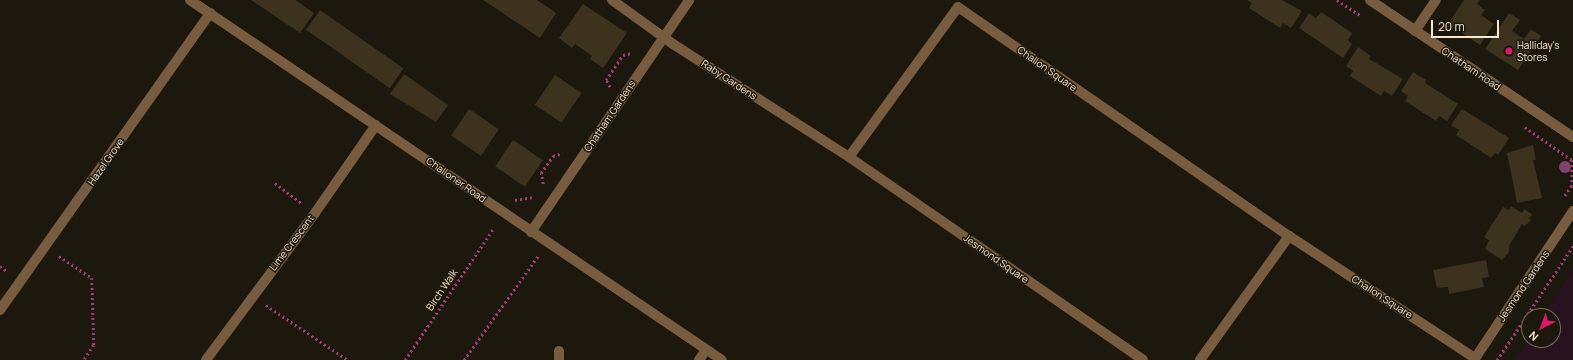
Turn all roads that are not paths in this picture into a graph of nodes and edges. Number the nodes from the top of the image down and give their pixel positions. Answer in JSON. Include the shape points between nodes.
{"nodes":[{"id":1,"x":190,"y":0,"type":"edge"},
{"id":2,"x":612,"y":0,"type":"edge"},
{"id":3,"x":689,"y":0,"type":"edge"},
{"id":4,"x":1370,"y":0,"type":"edge"},
{"id":5,"x":1436,"y":0,"type":"edge"},
{"id":6,"x":210,"y":13,"type":"junction"},
{"id":7,"x":1415,"y":31,"type":"junction"},
{"id":8,"x":664,"y":37,"type":"junction"},
{"id":9,"x":376,"y":125,"type":"junction"},
{"id":10,"x":1573,"y":137,"type":"edge"},
{"id":11,"x":849,"y":157,"type":"junction"},
{"id":12,"x":1573,"y":211,"type":"edge"},
{"id":13,"x":531,"y":232,"type":"junction"},
{"id":14,"x":1289,"y":236,"type":"junction"},
{"id":15,"x":0,"y":310,"type":"edge"},
{"id":16,"x":706,"y":350,"type":"junction"},
{"id":17,"x":1475,"y":359,"type":"edge"},
{"id":18,"x":206,"y":360,"type":"edge"},
{"id":19,"x":699,"y":360,"type":"edge"},
{"id":20,"x":722,"y":360,"type":"edge"},
{"id":21,"x":1143,"y":360,"type":"edge"},
{"id":22,"x":1200,"y":360,"type":"edge"}],
"edges":[{"from":1,"to":6,"type":"street","name":"Challoner Road"},
{"from":2,"to":8,"type":"street","name":"Raby Gardens"},
{"from":3,"to":8,"type":"street","name":"Chatham Gardens"},
{"from":4,"to":7,"type":"street","name":"Chatham Road"},
{"from":5,"to":7,"type":"street"},
{"from":6,"to":9,"type":"street","name":"Challoner Road"},
{"from":6,"to":15,"type":"street","name":"Hazel Grove"},
{"from":7,"to":10,"type":"street","name":"Chatham Road"},
{"from":8,"to":11,"type":"street","name":"Raby Gardens"},
{"from":8,"to":13,"type":"street","name":"Chatham Gardens"},
{"from":9,"to":13,"type":"street","name":"Challoner Road"},
{"from":9,"to":18,"type":"street","name":"Lime Crescent","via":[[315,213]]},
{"from":11,"to":14,"type":"street","name":"Challon Square","via":[[958,7]]},
{"from":11,"to":21,"type":"street","name":"Jesmond Square"},
{"from":12,"to":17,"type":"street","name":"Jesmond Gardens"},
{"from":13,"to":16,"type":"street","name":"Challoner Road"},
{"from":14,"to":17,"type":"street","name":"Challon Square"},
{"from":14,"to":22,"type":"street"},
{"from":16,"to":19,"type":"street"},
{"from":16,"to":20,"type":"street","name":"Challoner Road"}]}
